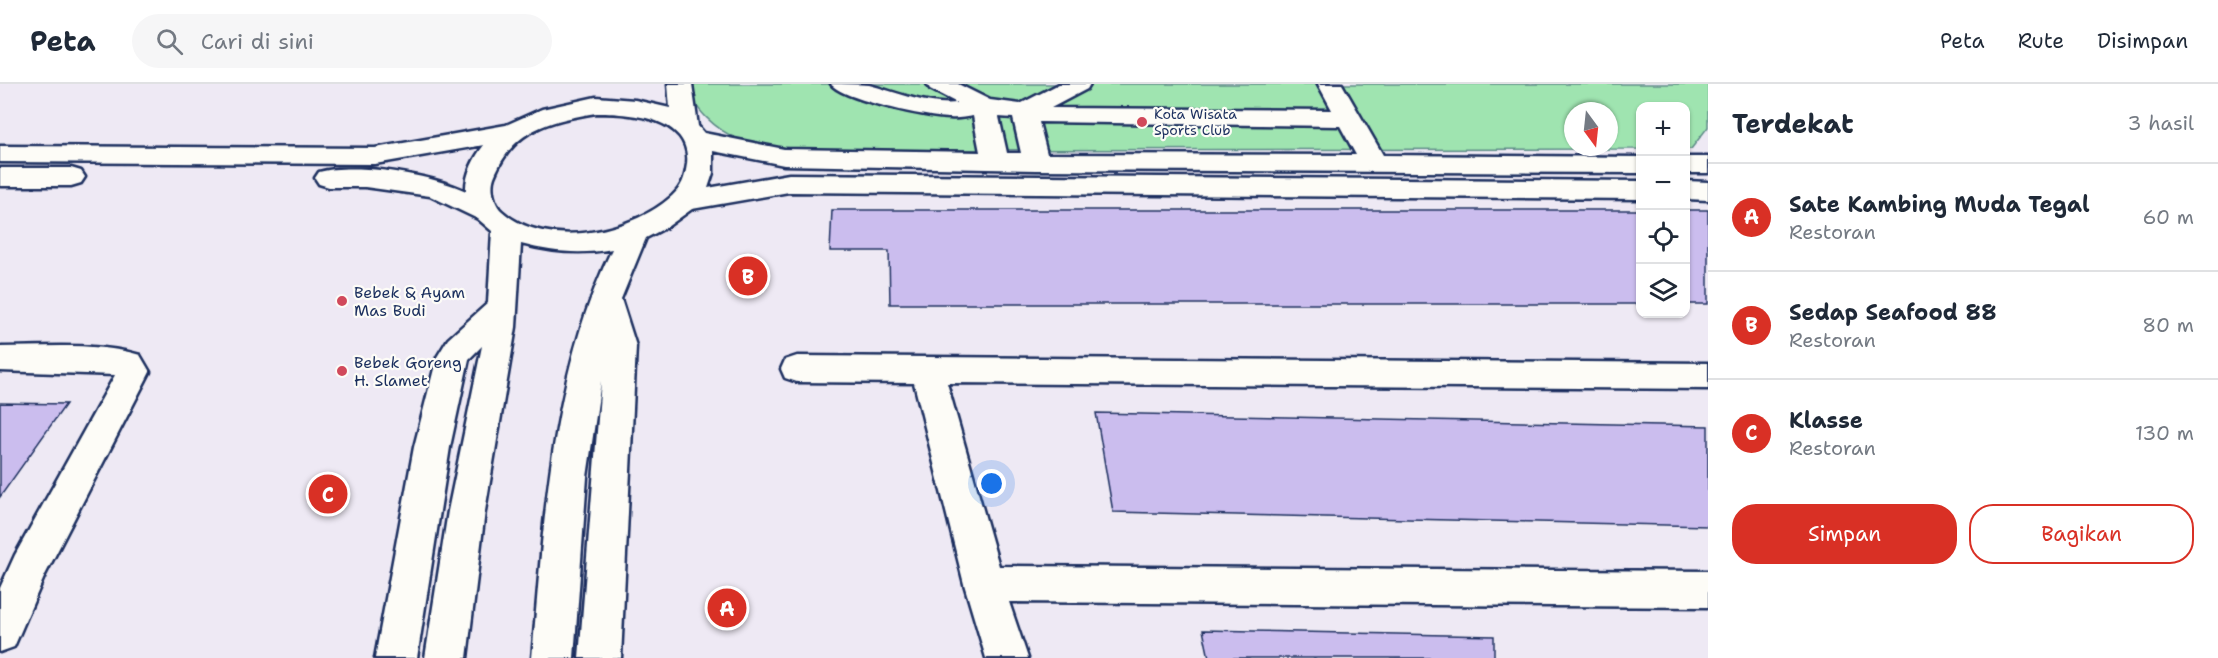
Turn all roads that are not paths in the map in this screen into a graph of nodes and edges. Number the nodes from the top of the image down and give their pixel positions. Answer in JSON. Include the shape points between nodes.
{"nodes":[{"id":1,"x":680,"y":84,"type":"edge"},
{"id":2,"x":843,"y":84,"type":"edge"},
{"id":3,"x":939,"y":84,"type":"edge"},
{"id":4,"x":1078,"y":84,"type":"edge"},
{"id":5,"x":1094,"y":84,"type":"edge"},
{"id":6,"x":1330,"y":84,"type":"edge"},
{"id":7,"x":575,"y":85,"type":"edge"},
{"id":8,"x":651,"y":97,"type":"edge"},
{"id":9,"x":984,"y":107,"type":"junction"},
{"id":10,"x":1024,"y":112,"type":"junction"},
{"id":11,"x":1108,"y":116,"type":"junction"},
{"id":12,"x":540,"y":118,"type":"junction"},
{"id":13,"x":1338,"y":118,"type":"junction"},
{"id":14,"x":513,"y":132,"type":"junction"},
{"id":15,"x":691,"y":133,"type":"junction"},
{"id":16,"x":0,"y":154,"type":"edge"},
{"id":17,"x":995,"y":161,"type":"junction"},
{"id":18,"x":1036,"y":162,"type":"junction"},
{"id":19,"x":1362,"y":163,"type":"junction"},
{"id":20,"x":1636,"y":165,"type":"edge"},
{"id":21,"x":0,"y":177,"type":"edge"},
{"id":22,"x":1636,"y":190,"type":"edge"},
{"id":23,"x":1690,"y":190,"type":"edge"},
{"id":24,"x":1708,"y":191,"type":"edge"},
{"id":25,"x":684,"y":201,"type":"junction"},
{"id":26,"x":496,"y":220,"type":"junction"},
{"id":27,"x":634,"y":232,"type":"junction"},
{"id":28,"x":605,"y":298,"type":"junction"},
{"id":29,"x":503,"y":306,"type":"junction"},
{"id":30,"x":0,"y":359,"type":"edge"},
{"id":31,"x":797,"y":369,"type":"dead end"},
{"id":32,"x":927,"y":370,"type":"junction"},
{"id":33,"x":1708,"y":376,"type":"edge"},
{"id":34,"x":14,"y":567,"type":"edge"},
{"id":35,"x":984,"y":584,"type":"junction"},
{"id":36,"x":1708,"y":589,"type":"edge"},
{"id":37,"x":0,"y":633,"type":"edge"},
{"id":38,"x":396,"y":658,"type":"edge"},
{"id":39,"x":446,"y":658,"type":"edge"},
{"id":40,"x":553,"y":658,"type":"edge"},
{"id":41,"x":600,"y":658,"type":"edge"},
{"id":42,"x":1007,"y":658,"type":"edge"}],
"edges":[{"from":1,"to":15,"type":"street"},
{"from":2,"to":9,"type":"street","via":[[932,109]]},
{"from":3,"to":9,"type":"street"},
{"from":4,"to":10,"type":"street"},
{"from":5,"to":11,"type":"street","via":[[1092,95]]},
{"from":6,"to":13,"type":"street"},
{"from":7,"to":12,"type":"street"},
{"from":8,"to":12,"type":"street","via":[[624,105],[568,109]]},
{"from":8,"to":15,"type":"street"},
{"from":9,"to":10,"type":"street"},
{"from":9,"to":17,"type":"street"},
{"from":10,"to":11,"type":"street"},
{"from":10,"to":18,"type":"street"},
{"from":11,"to":13,"type":"street"},
{"from":12,"to":14,"type":"street"},
{"from":13,"to":19,"type":"street"},
{"from":14,"to":16,"type":"street","via":[[375,156]]},
{"from":14,"to":26,"type":"street","via":[[493,150],[480,171],[478,192]]},
{"from":15,"to":17,"type":"street","via":[[784,157]]},
{"from":15,"to":25,"type":"street","via":[[702,154],[698,183]]},
{"from":17,"to":18,"type":"street"},
{"from":18,"to":19,"type":"street"},
{"from":19,"to":20,"type":"street"},
{"from":21,"to":26,"type":"street","via":[[365,178],[436,188]]},
{"from":22,"to":25,"type":"street","via":[[789,183]]},
{"from":23,"to":24,"type":"street"},
{"from":25,"to":27,"type":"street","via":[[662,219]]},
{"from":26,"to":27,"type":"street","via":[[532,239],[565,243],[600,241]]},
{"from":26,"to":29,"type":"street","via":[[507,263]]},
{"from":27,"to":28,"type":"street"},
{"from":28,"to":40,"type":"street","via":[[579,401]]},
{"from":28,"to":41,"type":"street","via":[[620,346]]},
{"from":29,"to":38,"type":"street","via":[[453,357],[432,447]]},
{"from":29,"to":39,"type":"street"},
{"from":30,"to":34,"type":"street","via":[[108,361],[128,364],[133,372],[128,386]]},
{"from":31,"to":32,"type":"street"},
{"from":32,"to":33,"type":"street"},
{"from":32,"to":35,"type":"street"},
{"from":34,"to":37,"type":"street"},
{"from":35,"to":36,"type":"street"},
{"from":35,"to":42,"type":"street"}]}
